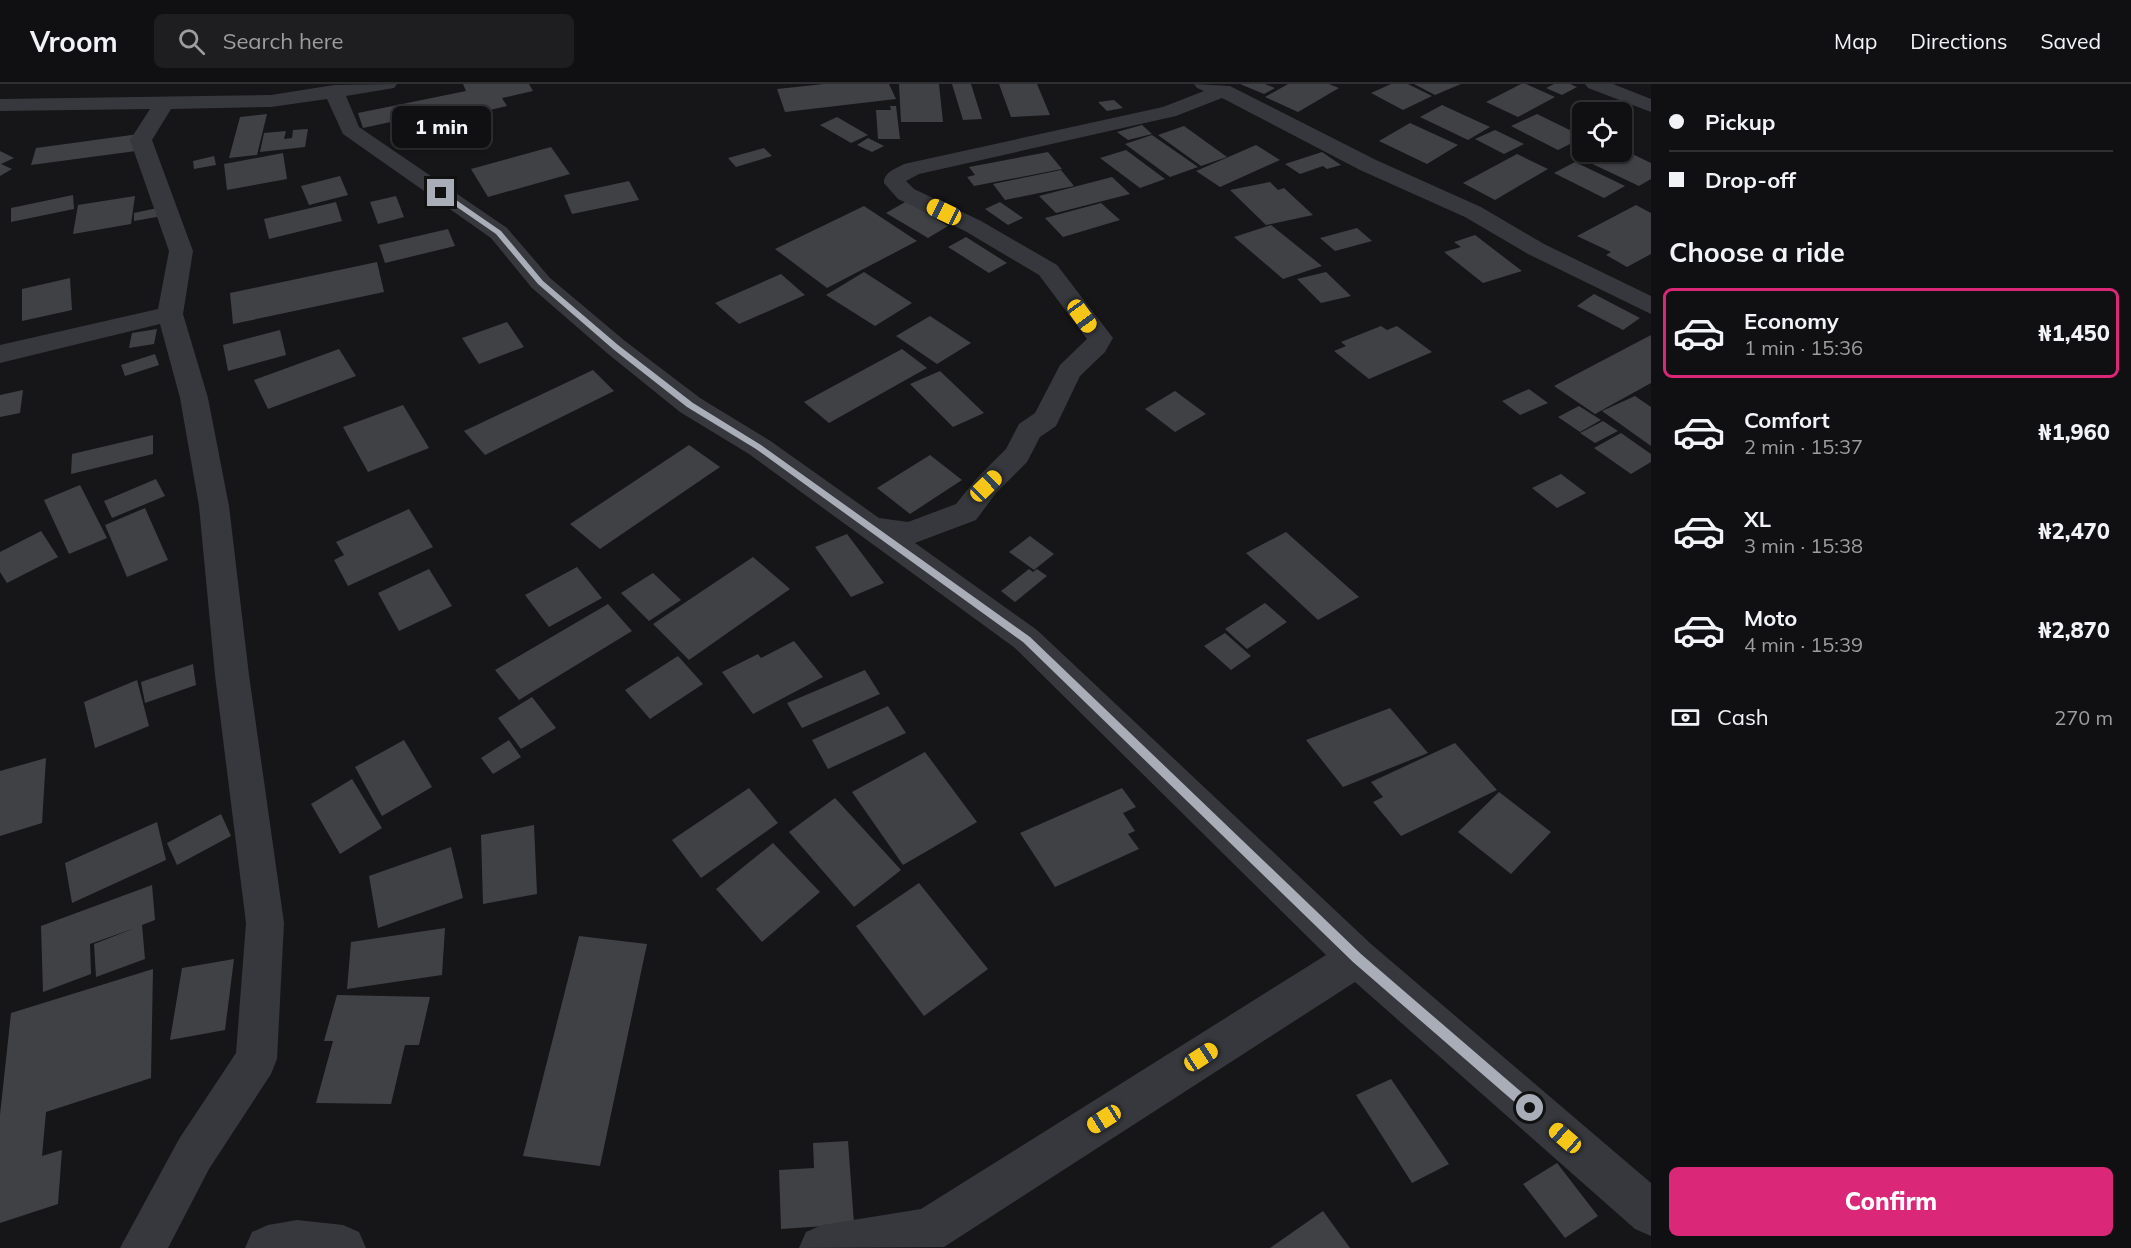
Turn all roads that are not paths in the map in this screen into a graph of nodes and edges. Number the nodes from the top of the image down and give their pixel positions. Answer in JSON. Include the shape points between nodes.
{"nodes":[{"id":1,"x":387,"y":84,"type":"edge"},
{"id":2,"x":1595,"y":84,"type":"edge"},
{"id":3,"x":1213,"y":87,"type":"edge"},
{"id":4,"x":334,"y":91,"type":"junction"},
{"id":5,"x":164,"y":103,"type":"junction"},
{"id":6,"x":5,"y":106,"type":"edge"},
{"id":7,"x":1651,"y":106,"type":"edge"},
{"id":8,"x":1651,"y":306,"type":"edge"},
{"id":9,"x":170,"y":314,"type":"junction"},
{"id":10,"x":0,"y":354,"type":"edge"},
{"id":11,"x":869,"y":527,"type":"junction"},
{"id":12,"x":1357,"y":958,"type":"junction"},
{"id":13,"x":1651,"y":1213,"type":"edge"},
{"id":14,"x":143,"y":1248,"type":"edge"},
{"id":15,"x":268,"y":1248,"type":"edge"},
{"id":16,"x":343,"y":1248,"type":"edge"},
{"id":17,"x":822,"y":1248,"type":"edge"}],
"edges":[{"from":1,"to":4,"type":"street"},
{"from":2,"to":7,"type":"street"},
{"from":3,"to":8,"type":"street","via":[[1368,165],[1473,212],[1536,249]]},
{"from":3,"to":11,"type":"street","via":[[1169,112],[912,169],[895,178],[906,194],[973,226],[1048,270],[1100,338],[1069,371],[1046,419],[1029,431],[1017,455],[966,512],[909,534]]},
{"from":4,"to":5,"type":"street","via":[[271,101]]},
{"from":4,"to":11,"type":"street","via":[[350,130],[499,233],[541,283],[616,347],[690,405],[759,447]]},
{"from":5,"to":6,"type":"street"},
{"from":5,"to":9,"type":"street","via":[[141,140],[181,251]]},
{"from":9,"to":10,"type":"street"},
{"from":9,"to":14,"type":"street","via":[[194,398],[214,506],[265,923],[256,1059],[194,1154]]},
{"from":11,"to":12,"type":"street","via":[[1026,639]]},
{"from":12,"to":13,"type":"street"},
{"from":12,"to":17,"type":"street","via":[[928,1231]]},
{"from":15,"to":16,"type":"street","via":[[297,1243]]}]}
